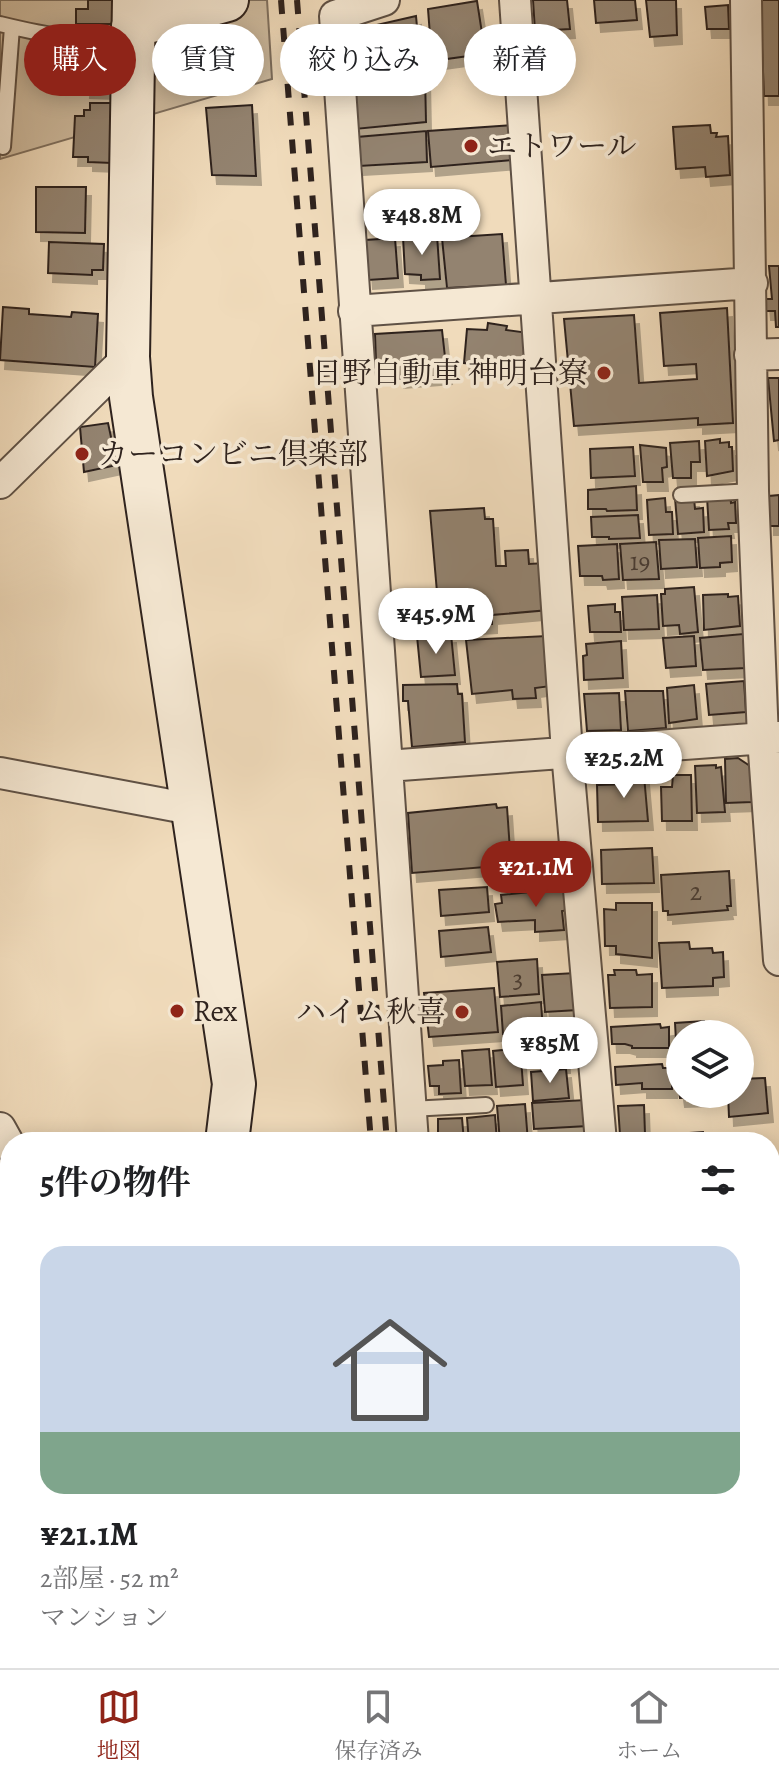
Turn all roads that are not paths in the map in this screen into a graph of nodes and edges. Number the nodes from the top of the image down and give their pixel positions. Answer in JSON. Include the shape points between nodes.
{"nodes":[{"id":1,"x":227,"y":0,"type":"edge"},
{"id":2,"x":384,"y":0,"type":"edge"},
{"id":3,"x":515,"y":0,"type":"edge"},
{"id":4,"x":746,"y":0,"type":"edge"},
{"id":5,"x":133,"y":13,"type":"edge"},
{"id":6,"x":6,"y":25,"type":"edge"},
{"id":7,"x":3,"y":147,"type":"dead end"},
{"id":8,"x":752,"y":283,"type":"junction"},
{"id":9,"x":536,"y":297,"type":"junction"},
{"id":10,"x":354,"y":311,"type":"junction"},
{"id":11,"x":765,"y":355,"type":"edge"},
{"id":12,"x":128,"y":357,"type":"junction"},
{"id":13,"x":0,"y":483,"type":"edge"},
{"id":14,"x":753,"y":491,"type":"junction"},
{"id":15,"x":681,"y":495,"type":"dead end"},
{"id":16,"x":771,"y":738,"type":"edge"},
{"id":17,"x":567,"y":752,"type":"junction"},
{"id":18,"x":387,"y":766,"type":"junction"},
{"id":19,"x":0,"y":773,"type":"edge"},
{"id":20,"x":191,"y":809,"type":"junction"},
{"id":21,"x":779,"y":960,"type":"edge"},
{"id":22,"x":486,"y":1105,"type":"dead end"},
{"id":23,"x":410,"y":1109,"type":"junction"},
{"id":24,"x":228,"y":1132,"type":"edge"},
{"id":25,"x":412,"y":1132,"type":"edge"},
{"id":26,"x":600,"y":1132,"type":"edge"}],
"edges":[{"from":1,"to":5,"type":"street"},
{"from":2,"to":10,"type":"street","via":[[335,16]]},
{"from":3,"to":9,"type":"street"},
{"from":4,"to":8,"type":"street"},
{"from":5,"to":6,"type":"lane","via":[[113,37],[59,36]]},
{"from":5,"to":12,"type":"street"},
{"from":6,"to":7,"type":"lane"},
{"from":8,"to":9,"type":"street"},
{"from":8,"to":11,"type":"street"},
{"from":9,"to":10,"type":"street"},
{"from":9,"to":17,"type":"street"},
{"from":10,"to":18,"type":"street"},
{"from":11,"to":14,"type":"street"},
{"from":12,"to":13,"type":"street"},
{"from":12,"to":20,"type":"street"},
{"from":14,"to":15,"type":"lane"},
{"from":14,"to":16,"type":"street"},
{"from":16,"to":17,"type":"street"},
{"from":16,"to":21,"type":"street"},
{"from":17,"to":18,"type":"street"},
{"from":17,"to":26,"type":"street"},
{"from":18,"to":23,"type":"street"},
{"from":19,"to":20,"type":"street"},
{"from":20,"to":24,"type":"street","via":[[234,1084]]},
{"from":22,"to":23,"type":"lane"},
{"from":23,"to":25,"type":"street"}]}
